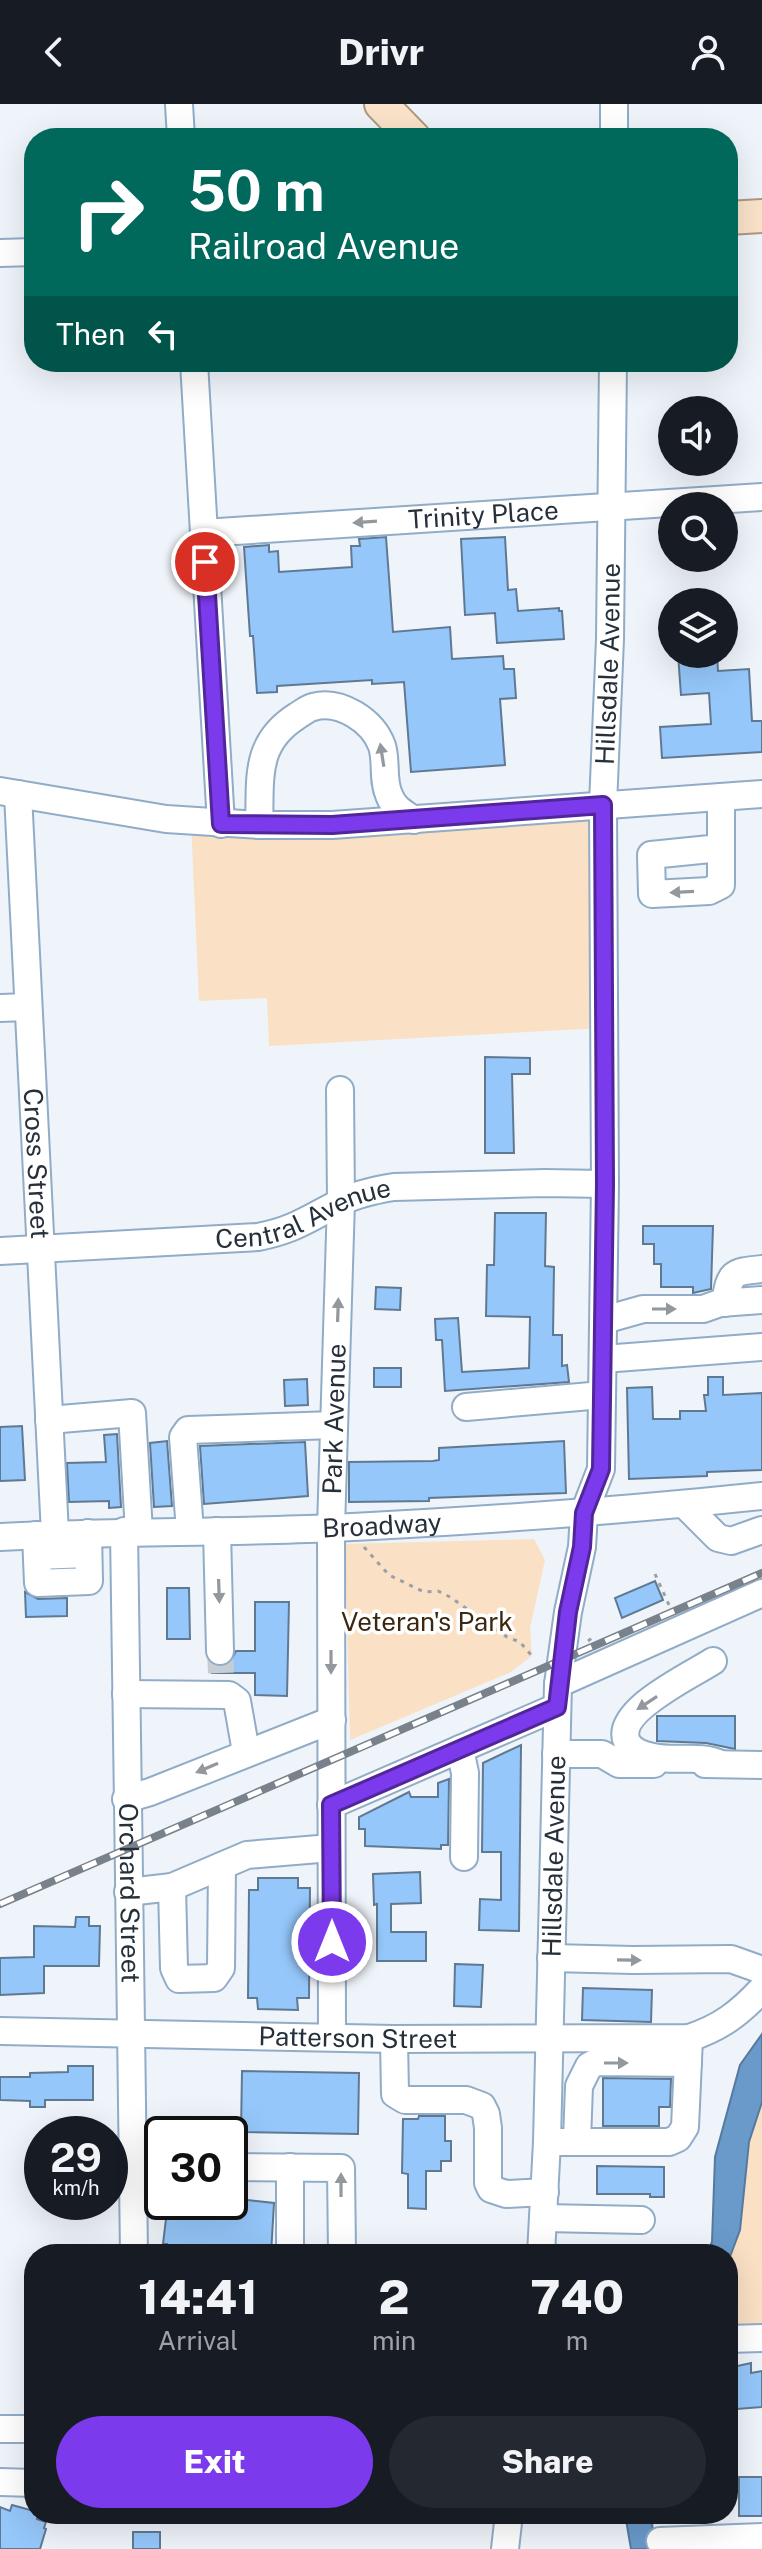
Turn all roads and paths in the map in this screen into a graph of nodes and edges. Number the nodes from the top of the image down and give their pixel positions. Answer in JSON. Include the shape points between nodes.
{"nodes":[{"id":1,"x":179,"y":104,"type":"edge"},
{"id":2,"x":381,"y":104,"type":"edge"},
{"id":3,"x":614,"y":104,"type":"edge"},
{"id":4,"x":180,"y":128,"type":"edge"},
{"id":5,"x":404,"y":128,"type":"edge"},
{"id":6,"x":614,"y":128,"type":"edge"},
{"id":7,"x":762,"y":216,"type":"edge"},
{"id":8,"x":738,"y":217,"type":"edge"},
{"id":9,"x":24,"y":252,"type":"edge"},
{"id":10,"x":0,"y":253,"type":"edge"},
{"id":11,"x":195,"y":372,"type":"edge"},
{"id":12,"x":613,"y":372,"type":"edge"},
{"id":13,"x":762,"y":497,"type":"edge"},
{"id":14,"x":611,"y":506,"type":"junction"},
{"id":15,"x":204,"y":533,"type":"junction"},
{"id":16,"x":9,"y":792,"type":"edge"},
{"id":17,"x":762,"y":794,"type":"edge"},
{"id":18,"x":721,"y":797,"type":"junction"},
{"id":19,"x":603,"y":805,"type":"junction"},
{"id":20,"x":414,"y":820,"type":"junction"},
{"id":21,"x":221,"y":824,"type":"junction"},
{"id":22,"x":259,"y":825,"type":"junction"},
{"id":23,"x":720,"y":848,"type":"dead end"},
{"id":24,"x":28,"y":1007,"type":"junction"},
{"id":25,"x":0,"y":1008,"type":"edge"},
{"id":26,"x":340,"y":1090,"type":"dead end"},
{"id":27,"x":605,"y":1184,"type":"junction"},
{"id":28,"x":341,"y":1201,"type":"junction"},
{"id":29,"x":40,"y":1248,"type":"junction"},
{"id":30,"x":0,"y":1251,"type":"edge"},
{"id":31,"x":762,"y":1269,"type":"edge"},
{"id":32,"x":762,"y":1300,"type":"edge"},
{"id":33,"x":725,"y":1303,"type":"junction"},
{"id":34,"x":604,"y":1320,"type":"junction"},
{"id":35,"x":762,"y":1347,"type":"edge"},
{"id":36,"x":603,"y":1359,"type":"junction"},
{"id":37,"x":602,"y":1395,"type":"junction"},
{"id":38,"x":466,"y":1407,"type":"dead end"},
{"id":39,"x":49,"y":1420,"type":"junction"},
{"id":40,"x":334,"y":1425,"type":"junction"},
{"id":41,"x":762,"y":1496,"type":"edge"},
{"id":42,"x":684,"y":1504,"type":"junction"},
{"id":43,"x":584,"y":1513,"type":"junction"},
{"id":44,"x":342,"y":1527,"type":"junction"},
{"id":45,"x":762,"y":1530,"type":"edge"},
{"id":46,"x":190,"y":1531,"type":"junction"},
{"id":47,"x":217,"y":1531,"type":"junction"},
{"id":48,"x":132,"y":1532,"type":"junction"},
{"id":49,"x":0,"y":1537,"type":"edge"},
{"id":50,"x":43,"y":1542,"type":"junction"},
{"id":51,"x":88,"y":1543,"type":"junction"},
{"id":52,"x":655,"y":1574,"type":"dead end"},
{"id":53,"x":125,"y":1580,"type":"junction"},
{"id":54,"x":89,"y":1581,"type":"junction"},
{"id":55,"x":762,"y":1593,"type":"edge"},
{"id":56,"x":669,"y":1605,"type":"dead end"},
{"id":57,"x":532,"y":1656,"type":"dead end"},
{"id":58,"x":713,"y":1661,"type":"dead end"},
{"id":59,"x":220,"y":1673,"type":"junction"},
{"id":60,"x":126,"y":1694,"type":"junction"},
{"id":61,"x":557,"y":1695,"type":"junction"},
{"id":62,"x":332,"y":1720,"type":"junction"},
{"id":63,"x":460,"y":1749,"type":"junction"},
{"id":64,"x":246,"y":1752,"type":"junction"},
{"id":65,"x":556,"y":1754,"type":"junction"},
{"id":66,"x":721,"y":1764,"type":"junction"},
{"id":67,"x":762,"y":1765,"type":"edge"},
{"id":68,"x":126,"y":1799,"type":"junction"},
{"id":69,"x":331,"y":1805,"type":"junction"},
{"id":70,"x":331,"y":1848,"type":"junction"},
{"id":71,"x":464,"y":1857,"type":"dead end"},
{"id":72,"x":222,"y":1866,"type":"junction"},
{"id":73,"x":172,"y":1887,"type":"junction"},
{"id":74,"x":128,"y":1892,"type":"junction"},
{"id":75,"x":551,"y":1958,"type":"junction"},
{"id":76,"x":762,"y":1970,"type":"edge"},
{"id":77,"x":762,"y":1989,"type":"edge"},
{"id":78,"x":0,"y":2031,"type":"edge"},
{"id":79,"x":132,"y":2032,"type":"junction"},
{"id":80,"x":332,"y":2037,"type":"junction"},
{"id":81,"x":550,"y":2037,"type":"junction"},
{"id":82,"x":394,"y":2039,"type":"junction"},
{"id":83,"x":688,"y":2050,"type":"junction"},
{"id":84,"x":577,"y":2141,"type":"junction"},
{"id":85,"x":547,"y":2142,"type":"junction"},
{"id":86,"x":134,"y":2166,"type":"junction"},
{"id":87,"x":144,"y":2166,"type":"edge"},
{"id":88,"x":248,"y":2167,"type":"edge"},
{"id":89,"x":290,"y":2167,"type":"junction"},
{"id":90,"x":544,"y":2205,"type":"junction"},
{"id":91,"x":641,"y":2220,"type":"dead end"},
{"id":92,"x":134,"y":2244,"type":"edge"},
{"id":93,"x":290,"y":2244,"type":"edge"},
{"id":94,"x":342,"y":2244,"type":"edge"},
{"id":95,"x":542,"y":2244,"type":"edge"},
{"id":96,"x":762,"y":2338,"type":"edge"},
{"id":97,"x":738,"y":2339,"type":"edge"},
{"id":98,"x":0,"y":2429,"type":"edge"},
{"id":99,"x":24,"y":2429,"type":"edge"},
{"id":100,"x":0,"y":2482,"type":"edge"},
{"id":101,"x":24,"y":2483,"type":"edge"},
{"id":102,"x":508,"y":2524,"type":"edge"},
{"id":103,"x":762,"y":2537,"type":"edge"},
{"id":104,"x":660,"y":2541,"type":"dead end"},
{"id":105,"x":505,"y":2549,"type":"edge"}],
"edges":[{"from":1,"to":4,"type":"street"},
{"from":2,"to":5,"type":"main road"},
{"from":3,"to":6,"type":"street"},
{"from":7,"to":8,"type":"main road"},
{"from":9,"to":10,"type":"street"},
{"from":11,"to":15,"type":"street"},
{"from":12,"to":14,"type":"street","name":"Hillsdale Avenue"},
{"from":13,"to":14,"type":"street","name":"Trinity Place"},
{"from":14,"to":15,"type":"street","name":"Trinity Place","one_way":true},
{"from":14,"to":19,"type":"street","name":"Hillsdale Avenue"},
{"from":15,"to":21,"type":"street"},
{"from":16,"to":21,"type":"street"},
{"from":16,"to":24,"type":"street","name":"Cross Street"},
{"from":17,"to":18,"type":"street"},
{"from":18,"to":19,"type":"street"},
{"from":18,"to":23,"type":"street"},
{"from":19,"to":20,"type":"street"},
{"from":19,"to":27,"type":"street","name":"Hillsdale Avenue"},
{"from":20,"to":22,"type":"street"},
{"from":20,"to":22,"type":"street","one_way":true,"via":[[396,808],[387,791],[384,756],[373,729],[343,708],[314,706],[290,720],[264,752]]},
{"from":21,"to":22,"type":"street"},
{"from":24,"to":25,"type":"street"},
{"from":24,"to":29,"type":"street","name":"Cross Street"},
{"from":26,"to":28,"type":"street","name":"Park Avenue"},
{"from":27,"to":28,"type":"street","name":"Central Avenue","via":[[394,1187]]},
{"from":27,"to":34,"type":"street","name":"Hillsdale Avenue"},
{"from":28,"to":29,"type":"street","name":"Central Avenue","via":[[303,1224],[258,1237]]},
{"from":40,"to":28,"type":"street","name":"Park Avenue","one_way":true},
{"from":29,"to":30,"type":"street","name":"Central Avenue"},
{"from":29,"to":39,"type":"street","name":"Cross Street"},
{"from":31,"to":33,"type":"street","via":[[737,1272],[729,1279]]},
{"from":32,"to":33,"type":"street"},
{"from":34,"to":33,"type":"street","one_way":true,"via":[[643,1309],[703,1309]]},
{"from":34,"to":36,"type":"street","name":"Hillsdale Avenue"},
{"from":35,"to":36,"type":"street"},
{"from":36,"to":37,"type":"street","name":"Hillsdale Avenue"},
{"from":37,"to":38,"type":"street"},
{"from":37,"to":43,"type":"street","name":"Hillsdale Avenue","via":[[601,1469]]},
{"from":39,"to":48,"type":"street","name":"Orchard Street","via":[[132,1413]]},
{"from":39,"to":50,"type":"street","name":"Cross Street"},
{"from":40,"to":44,"type":"street","name":"Park Avenue"},
{"from":40,"to":46,"type":"street","via":[[188,1430],[183,1437]]},
{"from":41,"to":42,"type":"street","name":"Broadway"},
{"from":42,"to":43,"type":"street","name":"Broadway"},
{"from":42,"to":45,"type":"street","via":[[718,1538],[731,1541]]},
{"from":43,"to":44,"type":"street","name":"Broadway"},
{"from":43,"to":61,"type":"street","name":"Hillsdale Avenue"},
{"from":44,"to":47,"type":"street","name":"Broadway"},
{"from":44,"to":57,"type":"path","via":[[389,1575],[424,1592],[450,1597],[520,1642]]},
{"from":44,"to":62,"type":"street","name":"Park Avenue","one_way":true},
{"from":46,"to":47,"type":"street","name":"Broadway"},
{"from":46,"to":48,"type":"street","name":"Broadway"},
{"from":47,"to":59,"type":"street","one_way":true},
{"from":48,"to":51,"type":"street","name":"Broadway"},
{"from":48,"to":53,"type":"street","name":"Orchard Street"},
{"from":49,"to":50,"type":"street","name":"Broadway"},
{"from":50,"to":51,"type":"street","name":"Broadway"},
{"from":50,"to":54,"type":"street","via":[[38,1583]]},
{"from":51,"to":54,"type":"street"},
{"from":52,"to":56,"type":"path"},
{"from":53,"to":54,"type":"street"},
{"from":53,"to":60,"type":"street","name":"Orchard Street"},
{"from":55,"to":61,"type":"street"},
{"from":58,"to":66,"type":"street","one_way":true,"via":[[636,1710],[625,1731],[634,1751],[654,1758],[711,1759]]},
{"from":59,"to":60,"type":"street"},
{"from":59,"to":64,"type":"street","via":[[237,1701]]},
{"from":60,"to":68,"type":"street","name":"Orchard Street"},
{"from":61,"to":63,"type":"street"},
{"from":61,"to":65,"type":"street","name":"Hillsdale Avenue"},
{"from":62,"to":64,"type":"street"},
{"from":62,"to":69,"type":"street","name":"Park Avenue"},
{"from":63,"to":69,"type":"street"},
{"from":63,"to":71,"type":"street","via":[[465,1773]]},
{"from":64,"to":68,"type":"street","one_way":true},
{"from":65,"to":66,"type":"street","via":[[602,1754],[619,1764]]},
{"from":65,"to":75,"type":"street","name":"Hillsdale Avenue"},
{"from":66,"to":67,"type":"street"},
{"from":68,"to":74,"type":"street","name":"Orchard Street"},
{"from":69,"to":70,"type":"street","name":"Park Avenue"},
{"from":70,"to":72,"type":"street","via":[[247,1855]]},
{"from":70,"to":80,"type":"street","name":"Park Avenue"},
{"from":72,"to":73,"type":"street"},
{"from":72,"to":73,"type":"street","via":[[221,1968],[214,1978],[179,1979],[174,1968]]},
{"from":73,"to":74,"type":"street"},
{"from":74,"to":79,"type":"street","name":"Orchard Street"},
{"from":75,"to":76,"type":"street","one_way":true,"via":[[731,1959]]},
{"from":75,"to":81,"type":"street","name":"Hillsdale Avenue"},
{"from":77,"to":83,"type":"street","name":"Patterson Street","via":[[742,2011]]},
{"from":78,"to":79,"type":"street","name":"Patterson Street"},
{"from":79,"to":80,"type":"street","name":"Patterson Street"},
{"from":79,"to":86,"type":"street","name":"Orchard Street"},
{"from":80,"to":82,"type":"street","name":"Patterson Street"},
{"from":81,"to":82,"type":"street","name":"Patterson Street"},
{"from":81,"to":83,"type":"street","name":"Patterson Street"},
{"from":81,"to":85,"type":"street","name":"Hillsdale Avenue"},
{"from":82,"to":90,"type":"street","via":[[395,2094],[405,2100],[476,2102],[486,2114],[491,2189]]},
{"from":84,"to":83,"type":"street","one_way":true,"via":[[579,2086],[589,2066]]},
{"from":83,"to":84,"type":"street","via":[[685,2127],[678,2138]]},
{"from":84,"to":85,"type":"street"},
{"from":85,"to":90,"type":"street","name":"Hillsdale Avenue"},
{"from":86,"to":87,"type":"street"},
{"from":86,"to":92,"type":"street","name":"Orchard Street"},
{"from":88,"to":89,"type":"street"},
{"from":89,"to":93,"type":"street"},
{"from":94,"to":89,"type":"street","one_way":true,"via":[[341,2168]]},
{"from":90,"to":91,"type":"street"},
{"from":90,"to":95,"type":"street","name":"Hillsdale Avenue"},
{"from":96,"to":97,"type":"street"},
{"from":98,"to":99,"type":"street"},
{"from":100,"to":101,"type":"street"},
{"from":102,"to":105,"type":"street"},
{"from":103,"to":104,"type":"street"}]}
